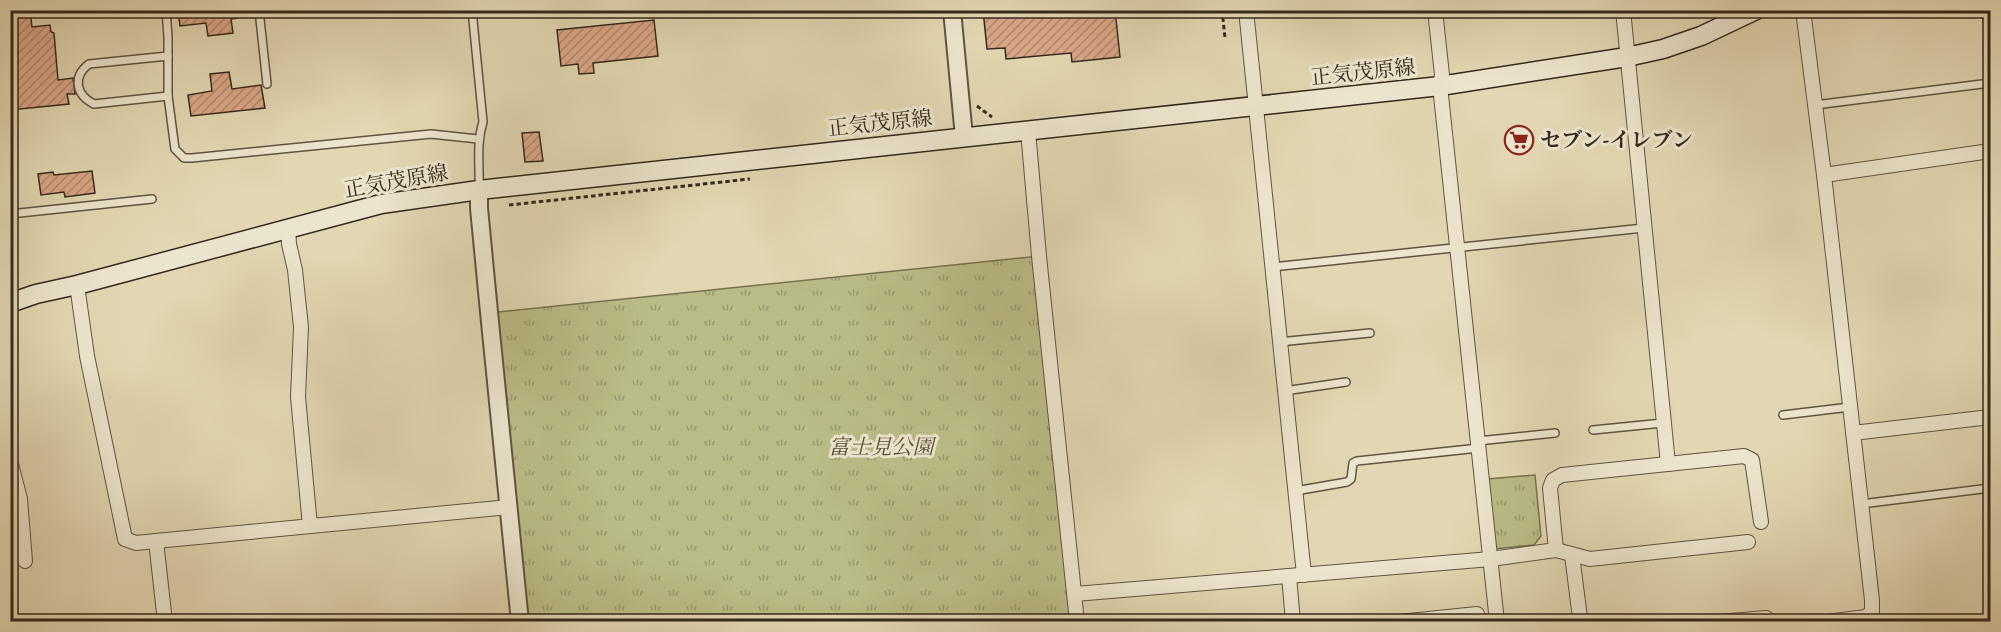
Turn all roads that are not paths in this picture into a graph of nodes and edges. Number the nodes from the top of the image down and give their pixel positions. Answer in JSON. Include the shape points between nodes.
{"nodes":[{"id":1,"x":166,"y":10,"type":"edge"},
{"id":2,"x":259,"y":10,"type":"edge"},
{"id":3,"x":472,"y":10,"type":"edge"},
{"id":4,"x":952,"y":10,"type":"edge"},
{"id":5,"x":1246,"y":10,"type":"edge"},
{"id":6,"x":1435,"y":10,"type":"edge"},
{"id":7,"x":1623,"y":10,"type":"edge"},
{"id":8,"x":1756,"y":10,"type":"edge"},
{"id":9,"x":1803,"y":10,"type":"edge"},
{"id":10,"x":1989,"y":10,"type":"edge"},
{"id":11,"x":1737,"y":16,"type":"edge"},
{"id":12,"x":1990,"y":19,"type":"edge"},
{"id":13,"x":168,"y":56,"type":"junction"},
{"id":14,"x":1628,"y":57,"type":"junction"},
{"id":15,"x":1990,"y":82,"type":"edge"},
{"id":16,"x":267,"y":84,"type":"dead end"},
{"id":17,"x":1440,"y":86,"type":"junction"},
{"id":18,"x":168,"y":96,"type":"junction"},
{"id":19,"x":1815,"y":105,"type":"junction"},
{"id":20,"x":1255,"y":106,"type":"junction"},
{"id":21,"x":1028,"y":130,"type":"junction"},
{"id":22,"x":964,"y":137,"type":"junction"},
{"id":23,"x":478,"y":139,"type":"junction"},
{"id":24,"x":1990,"y":151,"type":"edge"},
{"id":25,"x":1824,"y":175,"type":"junction"},
{"id":26,"x":479,"y":190,"type":"junction"},
{"id":27,"x":152,"y":199,"type":"dead end"},
{"id":28,"x":10,"y":214,"type":"edge"},
{"id":29,"x":288,"y":228,"type":"junction"},
{"id":30,"x":1644,"y":228,"type":"junction"},
{"id":31,"x":1457,"y":248,"type":"junction"},
{"id":32,"x":1272,"y":267,"type":"junction"},
{"id":33,"x":77,"y":285,"type":"junction"},
{"id":34,"x":10,"y":303,"type":"edge"},
{"id":35,"x":1370,"y":333,"type":"dead end"},
{"id":36,"x":1279,"y":342,"type":"junction"},
{"id":37,"x":1346,"y":382,"type":"dead end"},
{"id":38,"x":1284,"y":391,"type":"junction"},
{"id":39,"x":1850,"y":407,"type":"junction"},
{"id":40,"x":1783,"y":415,"type":"dead end"},
{"id":41,"x":1990,"y":417,"type":"edge"},
{"id":42,"x":1663,"y":423,"type":"junction"},
{"id":43,"x":1593,"y":430,"type":"dead end"},
{"id":44,"x":1555,"y":433,"type":"dead end"},
{"id":45,"x":1852,"y":433,"type":"junction"},
{"id":46,"x":1478,"y":444,"type":"junction"},
{"id":47,"x":10,"y":460,"type":"edge"},
{"id":48,"x":1668,"y":464,"type":"junction"},
{"id":49,"x":1990,"y":488,"type":"edge"},
{"id":50,"x":1295,"y":491,"type":"junction"},
{"id":51,"x":1861,"y":504,"type":"junction"},
{"id":52,"x":508,"y":507,"type":"junction"},
{"id":53,"x":1761,"y":522,"type":"dead end"},
{"id":54,"x":310,"y":526,"type":"junction"},
{"id":55,"x":156,"y":541,"type":"junction"},
{"id":56,"x":1748,"y":542,"type":"dead end"},
{"id":57,"x":1556,"y":550,"type":"junction"},
{"id":58,"x":1572,"y":555,"type":"junction"},
{"id":59,"x":1491,"y":559,"type":"junction"},
{"id":60,"x":25,"y":561,"type":"dead end"},
{"id":61,"x":1304,"y":575,"type":"junction"},
{"id":62,"x":1289,"y":576,"type":"junction"},
{"id":63,"x":1075,"y":594,"type":"junction"},
{"id":64,"x":165,"y":621,"type":"edge"},
{"id":65,"x":520,"y":621,"type":"edge"},
{"id":66,"x":1077,"y":621,"type":"edge"},
{"id":67,"x":1293,"y":621,"type":"edge"},
{"id":68,"x":1399,"y":621,"type":"edge"},
{"id":69,"x":1478,"y":621,"type":"edge"},
{"id":70,"x":1497,"y":621,"type":"edge"},
{"id":71,"x":1584,"y":621,"type":"edge"},
{"id":72,"x":1719,"y":621,"type":"edge"},
{"id":73,"x":1770,"y":621,"type":"edge"},
{"id":74,"x":1827,"y":621,"type":"edge"}],
"edges":[{"from":1,"to":13,"type":"lane"},
{"from":2,"to":16,"type":"lane"},
{"from":3,"to":23,"type":"lane","via":[[483,122]]},
{"from":4,"to":22,"type":"street"},
{"from":5,"to":20,"type":"street"},
{"from":6,"to":17,"type":"street"},
{"from":7,"to":14,"type":"street"},
{"from":8,"to":11,"type":"main road","name":"正気茂原線"},
{"from":9,"to":19,"type":"street"},
{"from":10,"to":12,"type":"street"},
{"from":11,"to":14,"type":"main road","name":"正気茂原線","via":[[1701,36]]},
{"from":13,"to":18,"type":"lane"},
{"from":13,"to":18,"type":"lane","via":[[88,64],[78,76],[81,94],[94,104]]},
{"from":14,"to":17,"type":"main road","name":"正気茂原線"},
{"from":14,"to":30,"type":"street"},
{"from":15,"to":19,"type":"lane"},
{"from":17,"to":20,"type":"main road","name":"正気茂原線"},
{"from":17,"to":31,"type":"street"},
{"from":18,"to":23,"type":"lane","via":[[175,149],[184,158],[431,134]]},
{"from":19,"to":25,"type":"street"},
{"from":20,"to":21,"type":"main road","name":"正気茂原線"},
{"from":20,"to":32,"type":"street"},
{"from":21,"to":22,"type":"main road","name":"正気茂原線"},
{"from":21,"to":63,"type":"street"},
{"from":22,"to":26,"type":"main road","name":"正気茂原線"},
{"from":23,"to":26,"type":"lane"},
{"from":24,"to":25,"type":"street"},
{"from":25,"to":39,"type":"street"},
{"from":26,"to":29,"type":"main road","name":"正気茂原線","via":[[381,204]]},
{"from":26,"to":52,"type":"street"},
{"from":27,"to":28,"type":"lane"},
{"from":29,"to":33,"type":"main road","name":"正気茂原線"},
{"from":29,"to":54,"type":"street","via":[[301,327],[298,397]]},
{"from":30,"to":31,"type":"lane"},
{"from":30,"to":42,"type":"street"},
{"from":31,"to":32,"type":"lane"},
{"from":31,"to":46,"type":"street"},
{"from":32,"to":36,"type":"street"},
{"from":33,"to":34,"type":"main road","name":"正気茂原線"},
{"from":33,"to":55,"type":"street","via":[[87,356],[125,538],[136,543]]},
{"from":35,"to":36,"type":"lane"},
{"from":36,"to":38,"type":"street"},
{"from":37,"to":38,"type":"lane"},
{"from":38,"to":50,"type":"street"},
{"from":39,"to":40,"type":"lane"},
{"from":39,"to":45,"type":"street"},
{"from":41,"to":45,"type":"street"},
{"from":42,"to":43,"type":"lane"},
{"from":42,"to":48,"type":"street"},
{"from":44,"to":46,"type":"lane"},
{"from":45,"to":51,"type":"street"},
{"from":46,"to":50,"type":"lane","via":[[1357,461],[1347,482]]},
{"from":46,"to":59,"type":"street"},
{"from":47,"to":60,"type":"street","via":[[20,499]]},
{"from":48,"to":53,"type":"street","via":[[1744,456],[1752,460]]},
{"from":48,"to":57,"type":"street","via":[[1562,475],[1553,480],[1550,488]]},
{"from":49,"to":51,"type":"lane"},
{"from":50,"to":61,"type":"street"},
{"from":51,"to":74,"type":"street","via":[[1872,612],[1866,617]]},
{"from":52,"to":54,"type":"street"},
{"from":52,"to":65,"type":"street"},
{"from":54,"to":55,"type":"street"},
{"from":55,"to":64,"type":"street"},
{"from":56,"to":58,"type":"street","via":[[1590,559]]},
{"from":57,"to":58,"type":"street"},
{"from":57,"to":59,"type":"street"},
{"from":58,"to":71,"type":"street","via":[[1580,618]]},
{"from":59,"to":61,"type":"street"},
{"from":59,"to":70,"type":"street"},
{"from":61,"to":62,"type":"street"},
{"from":62,"to":63,"type":"street"},
{"from":62,"to":67,"type":"street"},
{"from":63,"to":66,"type":"street"},
{"from":68,"to":69,"type":"street","via":[[1477,614]]},
{"from":72,"to":73,"type":"street"}]}
